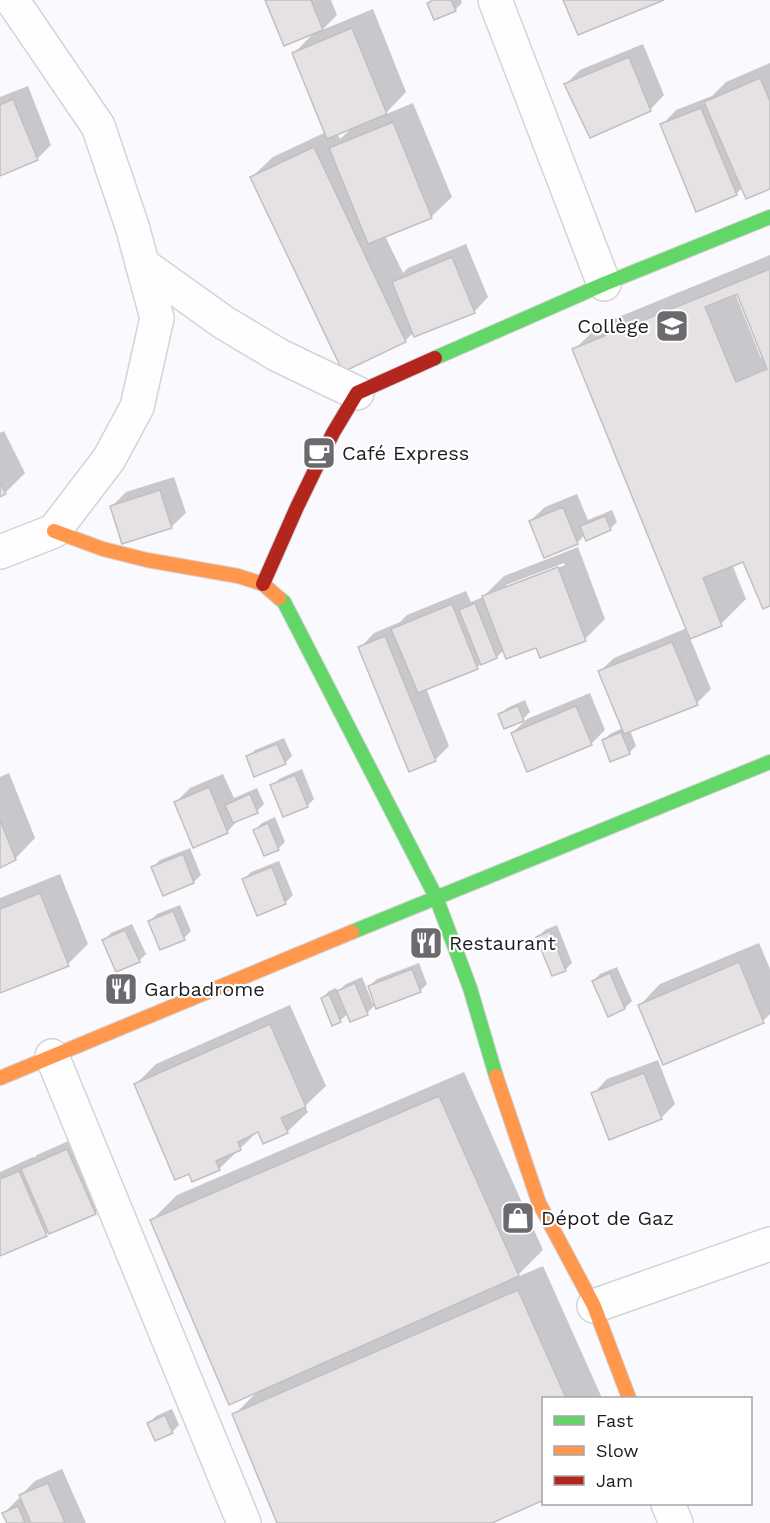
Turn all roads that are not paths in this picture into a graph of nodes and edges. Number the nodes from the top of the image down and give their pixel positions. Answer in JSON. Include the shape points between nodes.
{"nodes":[{"id":1,"x":12,"y":0,"type":"edge"},
{"id":2,"x":495,"y":0,"type":"edge"},
{"id":3,"x":770,"y":217,"type":"edge"},
{"id":4,"x":142,"y":264,"type":"junction"},
{"id":5,"x":604,"y":284,"type":"junction"},
{"id":6,"x":357,"y":393,"type":"junction"},
{"id":7,"x":54,"y":531,"type":"junction"},
{"id":8,"x":0,"y":552,"type":"edge"},
{"id":9,"x":263,"y":584,"type":"junction"},
{"id":10,"x":770,"y":762,"type":"edge"},
{"id":11,"x":436,"y":897,"type":"junction"},
{"id":12,"x":52,"y":1056,"type":"junction"},
{"id":13,"x":0,"y":1078,"type":"edge"},
{"id":14,"x":770,"y":1244,"type":"edge"},
{"id":15,"x":594,"y":1306,"type":"junction"},
{"id":16,"x":629,"y":1397,"type":"edge"},
{"id":17,"x":669,"y":1505,"type":"edge"},
{"id":18,"x":244,"y":1523,"type":"edge"},
{"id":19,"x":676,"y":1523,"type":"edge"}],
"edges":[{"from":1,"to":4,"type":"street","via":[[98,126]]},
{"from":2,"to":5,"type":"street"},
{"from":3,"to":5,"type":"street"},
{"from":4,"to":6,"type":"street","via":[[223,322],[278,355]]},
{"from":4,"to":7,"type":"street","via":[[157,318],[137,407],[109,459]]},
{"from":5,"to":6,"type":"street"},
{"from":6,"to":9,"type":"street","via":[[333,433]]},
{"from":7,"to":8,"type":"street"},
{"from":7,"to":9,"type":"street","via":[[103,549]]},
{"from":9,"to":11,"type":"street","via":[[284,602]]},
{"from":10,"to":11,"type":"street"},
{"from":11,"to":12,"type":"street"},
{"from":11,"to":15,"type":"street","via":[[470,988],[539,1203]]},
{"from":12,"to":13,"type":"street"},
{"from":12,"to":18,"type":"street"},
{"from":14,"to":15,"type":"street"},
{"from":15,"to":16,"type":"street"},
{"from":17,"to":19,"type":"street"}]}
